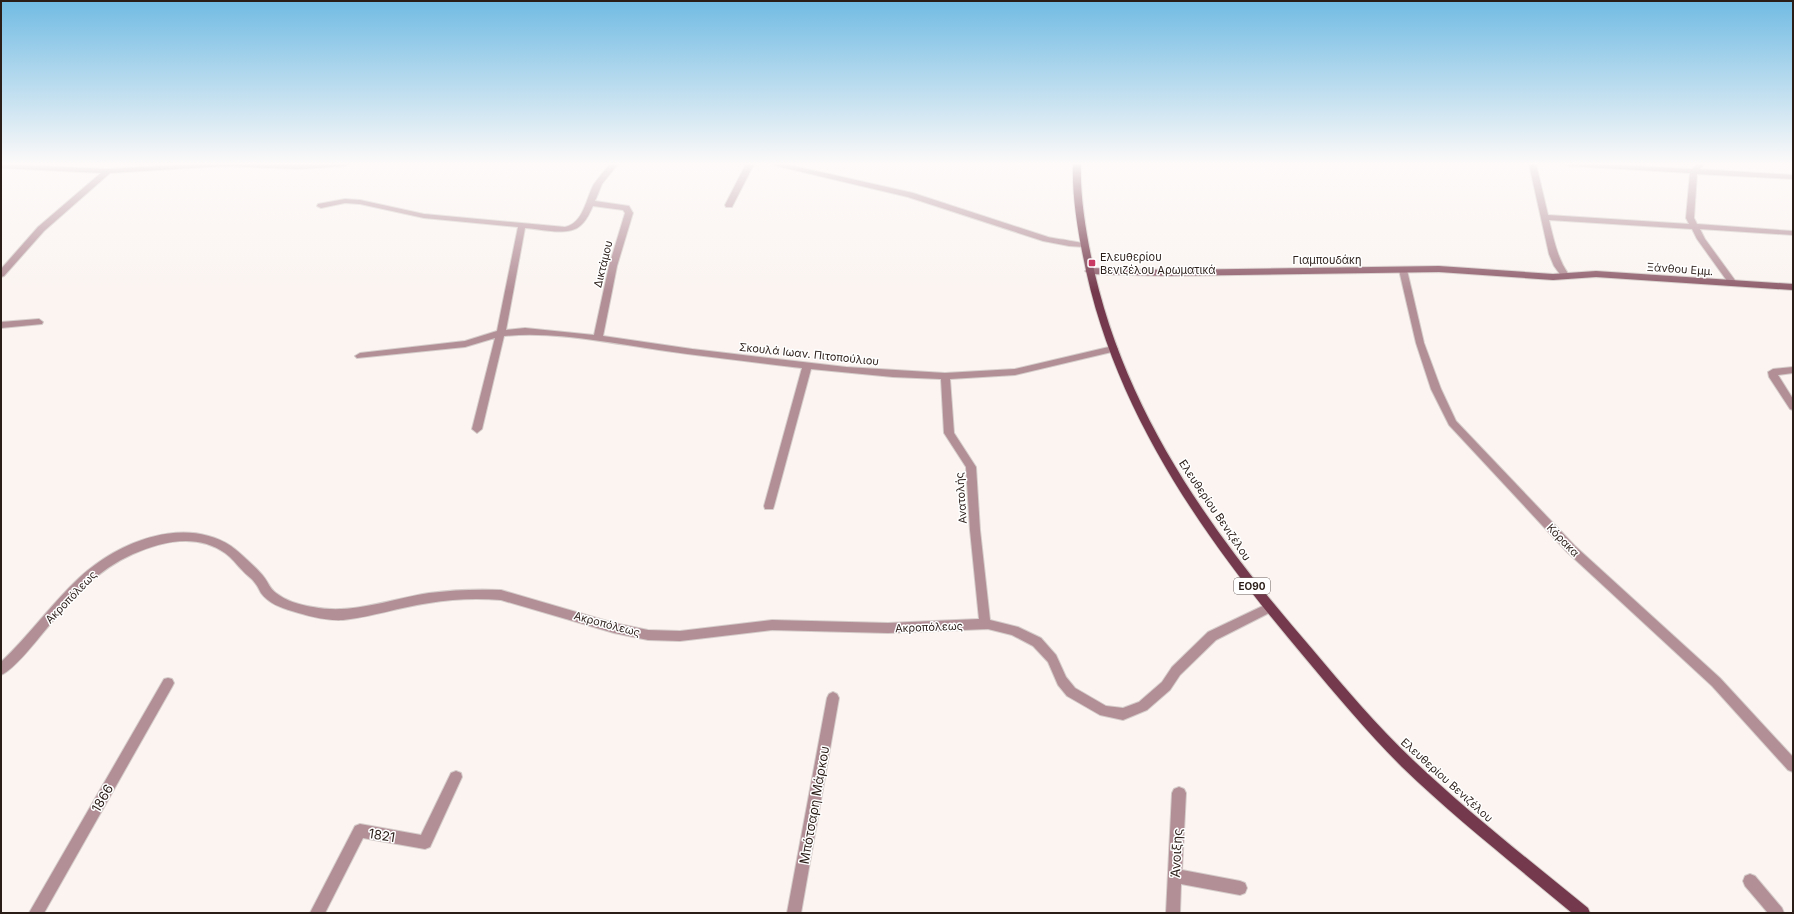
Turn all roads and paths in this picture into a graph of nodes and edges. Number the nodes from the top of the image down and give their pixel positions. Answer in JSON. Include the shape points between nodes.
{"nodes":[{"id":1,"x":67,"y":207,"type":"edge"},
{"id":2,"x":381,"y":207,"type":"edge"},
{"id":3,"x":588,"y":207,"type":"edge"},
{"id":4,"x":616,"y":207,"type":"edge"},
{"id":5,"x":947,"y":207,"type":"edge"},
{"id":6,"x":1079,"y":207,"type":"edge"},
{"id":7,"x":1542,"y":207,"type":"edge"},
{"id":8,"x":1691,"y":207,"type":"edge"},
{"id":9,"x":1544,"y":217,"type":"junction"},
{"id":10,"x":522,"y":225,"type":"junction"},
{"id":11,"x":1694,"y":227,"type":"junction"},
{"id":12,"x":1793,"y":233,"type":"edge"},
{"id":13,"x":1084,"y":245,"type":"junction"},
{"id":14,"x":1403,"y":270,"type":"junction"},
{"id":15,"x":1089,"y":271,"type":"junction"},
{"id":16,"x":1,"y":274,"type":"edge"},
{"id":17,"x":1565,"y":275,"type":"junction"},
{"id":18,"x":1732,"y":283,"type":"junction"},
{"id":19,"x":1793,"y":287,"type":"edge"},
{"id":20,"x":39,"y":322,"type":"dead end"},
{"id":21,"x":1,"y":325,"type":"edge"},
{"id":22,"x":501,"y":333,"type":"junction"},
{"id":23,"x":598,"y":338,"type":"junction"},
{"id":24,"x":1113,"y":349,"type":"junction"},
{"id":25,"x":360,"y":356,"type":"dead end"},
{"id":26,"x":807,"y":366,"type":"junction"},
{"id":27,"x":1793,"y":370,"type":"edge"},
{"id":28,"x":945,"y":376,"type":"junction"},
{"id":29,"x":1793,"y":407,"type":"edge"},
{"id":30,"x":477,"y":429,"type":"dead end"},
{"id":31,"x":769,"y":506,"type":"dead end"},
{"id":32,"x":1268,"y":608,"type":"junction"},
{"id":33,"x":985,"y":624,"type":"junction"},
{"id":34,"x":1,"y":670,"type":"edge"},
{"id":35,"x":168,"y":683,"type":"dead end"},
{"id":36,"x":833,"y":698,"type":"dead end"},
{"id":37,"x":1793,"y":766,"type":"edge"},
{"id":38,"x":456,"y":777,"type":"dead end"},
{"id":39,"x":1178,"y":794,"type":"dead end"},
{"id":40,"x":1174,"y":876,"type":"junction"},
{"id":41,"x":1750,"y":881,"type":"dead end"},
{"id":42,"x":1240,"y":888,"type":"dead end"},
{"id":43,"x":36,"y":913,"type":"edge"},
{"id":44,"x":317,"y":913,"type":"edge"},
{"id":45,"x":794,"y":913,"type":"edge"},
{"id":46,"x":1173,"y":913,"type":"edge"},
{"id":47,"x":1583,"y":913,"type":"edge"},
{"id":48,"x":1777,"y":913,"type":"edge"}],
"edges":[{"from":1,"to":16,"type":"street","via":[[41,229]]},
{"from":2,"to":10,"type":"street","via":[[424,216]]},
{"from":3,"to":10,"type":"street","via":[[580,224],[573,229]]},
{"from":4,"to":23,"type":"street","name":"Δικτάμου","via":[[626,208],[629,213],[613,266]]},
{"from":5,"to":13,"type":"street","via":[[1046,240]]},
{"from":6,"to":13,"type":"main road","name":"Ελευθερίου Βενιζέλου","number":"ΕΟ90"},
{"from":7,"to":9,"type":"street"},
{"from":8,"to":11,"type":"street","via":[[1690,218]]},
{"from":9,"to":11,"type":"street"},
{"from":9,"to":17,"type":"street","via":[[1553,254]]},
{"from":10,"to":22,"type":"street"},
{"from":11,"to":12,"type":"street"},
{"from":11,"to":18,"type":"street"},
{"from":13,"to":15,"type":"main road","name":"Ελευθερίου Βενιζέλου","number":"ΕΟ90"},
{"from":14,"to":15,"type":"street","name":"Γιαμπουδάκη","via":[[1168,273]]},
{"from":14,"to":17,"type":"street","name":"Γιαμπουδάκη","via":[[1447,269],[1553,277]]},
{"from":14,"to":37,"type":"street","name":"Κόρακα","via":[[1420,343],[1452,423],[1571,549],[1716,682]]},
{"from":15,"to":24,"type":"main road","name":"Ελευθερίου Βενιζέλου","number":"ΕΟ90"},
{"from":17,"to":18,"type":"street","name":"Ξάνθου Εμμ.","via":[[1596,274]]},
{"from":18,"to":19,"type":"street","name":"Ξάνθου Εμμ."},
{"from":20,"to":21,"type":"street"},
{"from":22,"to":23,"type":"street","name":"Σκουλά Ιωαν. Πιτοπούλιου","via":[[525,331]]},
{"from":22,"to":25,"type":"street","name":"Σκουλά Ιωαν. Πιτοπούλιου","via":[[465,344]]},
{"from":22,"to":30,"type":"street"},
{"from":23,"to":26,"type":"street","name":"Σκουλά Ιωαν. Πιτοπούλιου"},
{"from":24,"to":28,"type":"street","name":"Σκουλά Ιωαν. Πιτοπούλιου","via":[[1015,372]]},
{"from":24,"to":32,"type":"main road","name":"Ελευθερίου Βενιζέλου","number":"ΕΟ90","via":[[1136,405],[1164,458],[1198,511]]},
{"from":26,"to":28,"type":"street","name":"Σκουλά Ιωαν. Πιτοπούλιου","via":[[875,373]]},
{"from":26,"to":31,"type":"street"},
{"from":27,"to":29,"type":"street","via":[[1773,372],[1774,378]]},
{"from":28,"to":33,"type":"street","name":"Ανατολής","via":[[949,433],[971,467]]},
{"from":32,"to":33,"type":"street","name":"Ακροπόλεως","via":[[1212,636],[1176,671],[1166,686],[1142,706],[1123,714],[1104,711],[1071,692],[1062,681],[1052,659],[1038,642],[1014,630]]},
{"from":32,"to":47,"type":"main road","name":"Ελευθερίου Βενιζέλου","number":"ΕΟ90","via":[[1408,764]]},
{"from":33,"to":34,"type":"street","name":"Ακροπόλεως","via":[[888,628],[786,625],[680,636],[648,635],[614,628],[501,595],[485,594],[441,597],[342,615],[328,615],[279,601],[266,591],[260,580],[235,556],[218,544],[198,537],[177,536],[133,549],[97,569],[79,585]]},
{"from":35,"to":43,"type":"street","name":"1866"},
{"from":36,"to":45,"type":"street","name":"Μπότσαρη Μάρκου"},
{"from":38,"to":44,"type":"street","name":"1821","via":[[425,842],[360,831]]},
{"from":39,"to":40,"type":"street","name":"Άνοιξης"},
{"from":40,"to":42,"type":"street"},
{"from":40,"to":46,"type":"street","name":"Άνοιξης"},
{"from":41,"to":48,"type":"street"}]}
